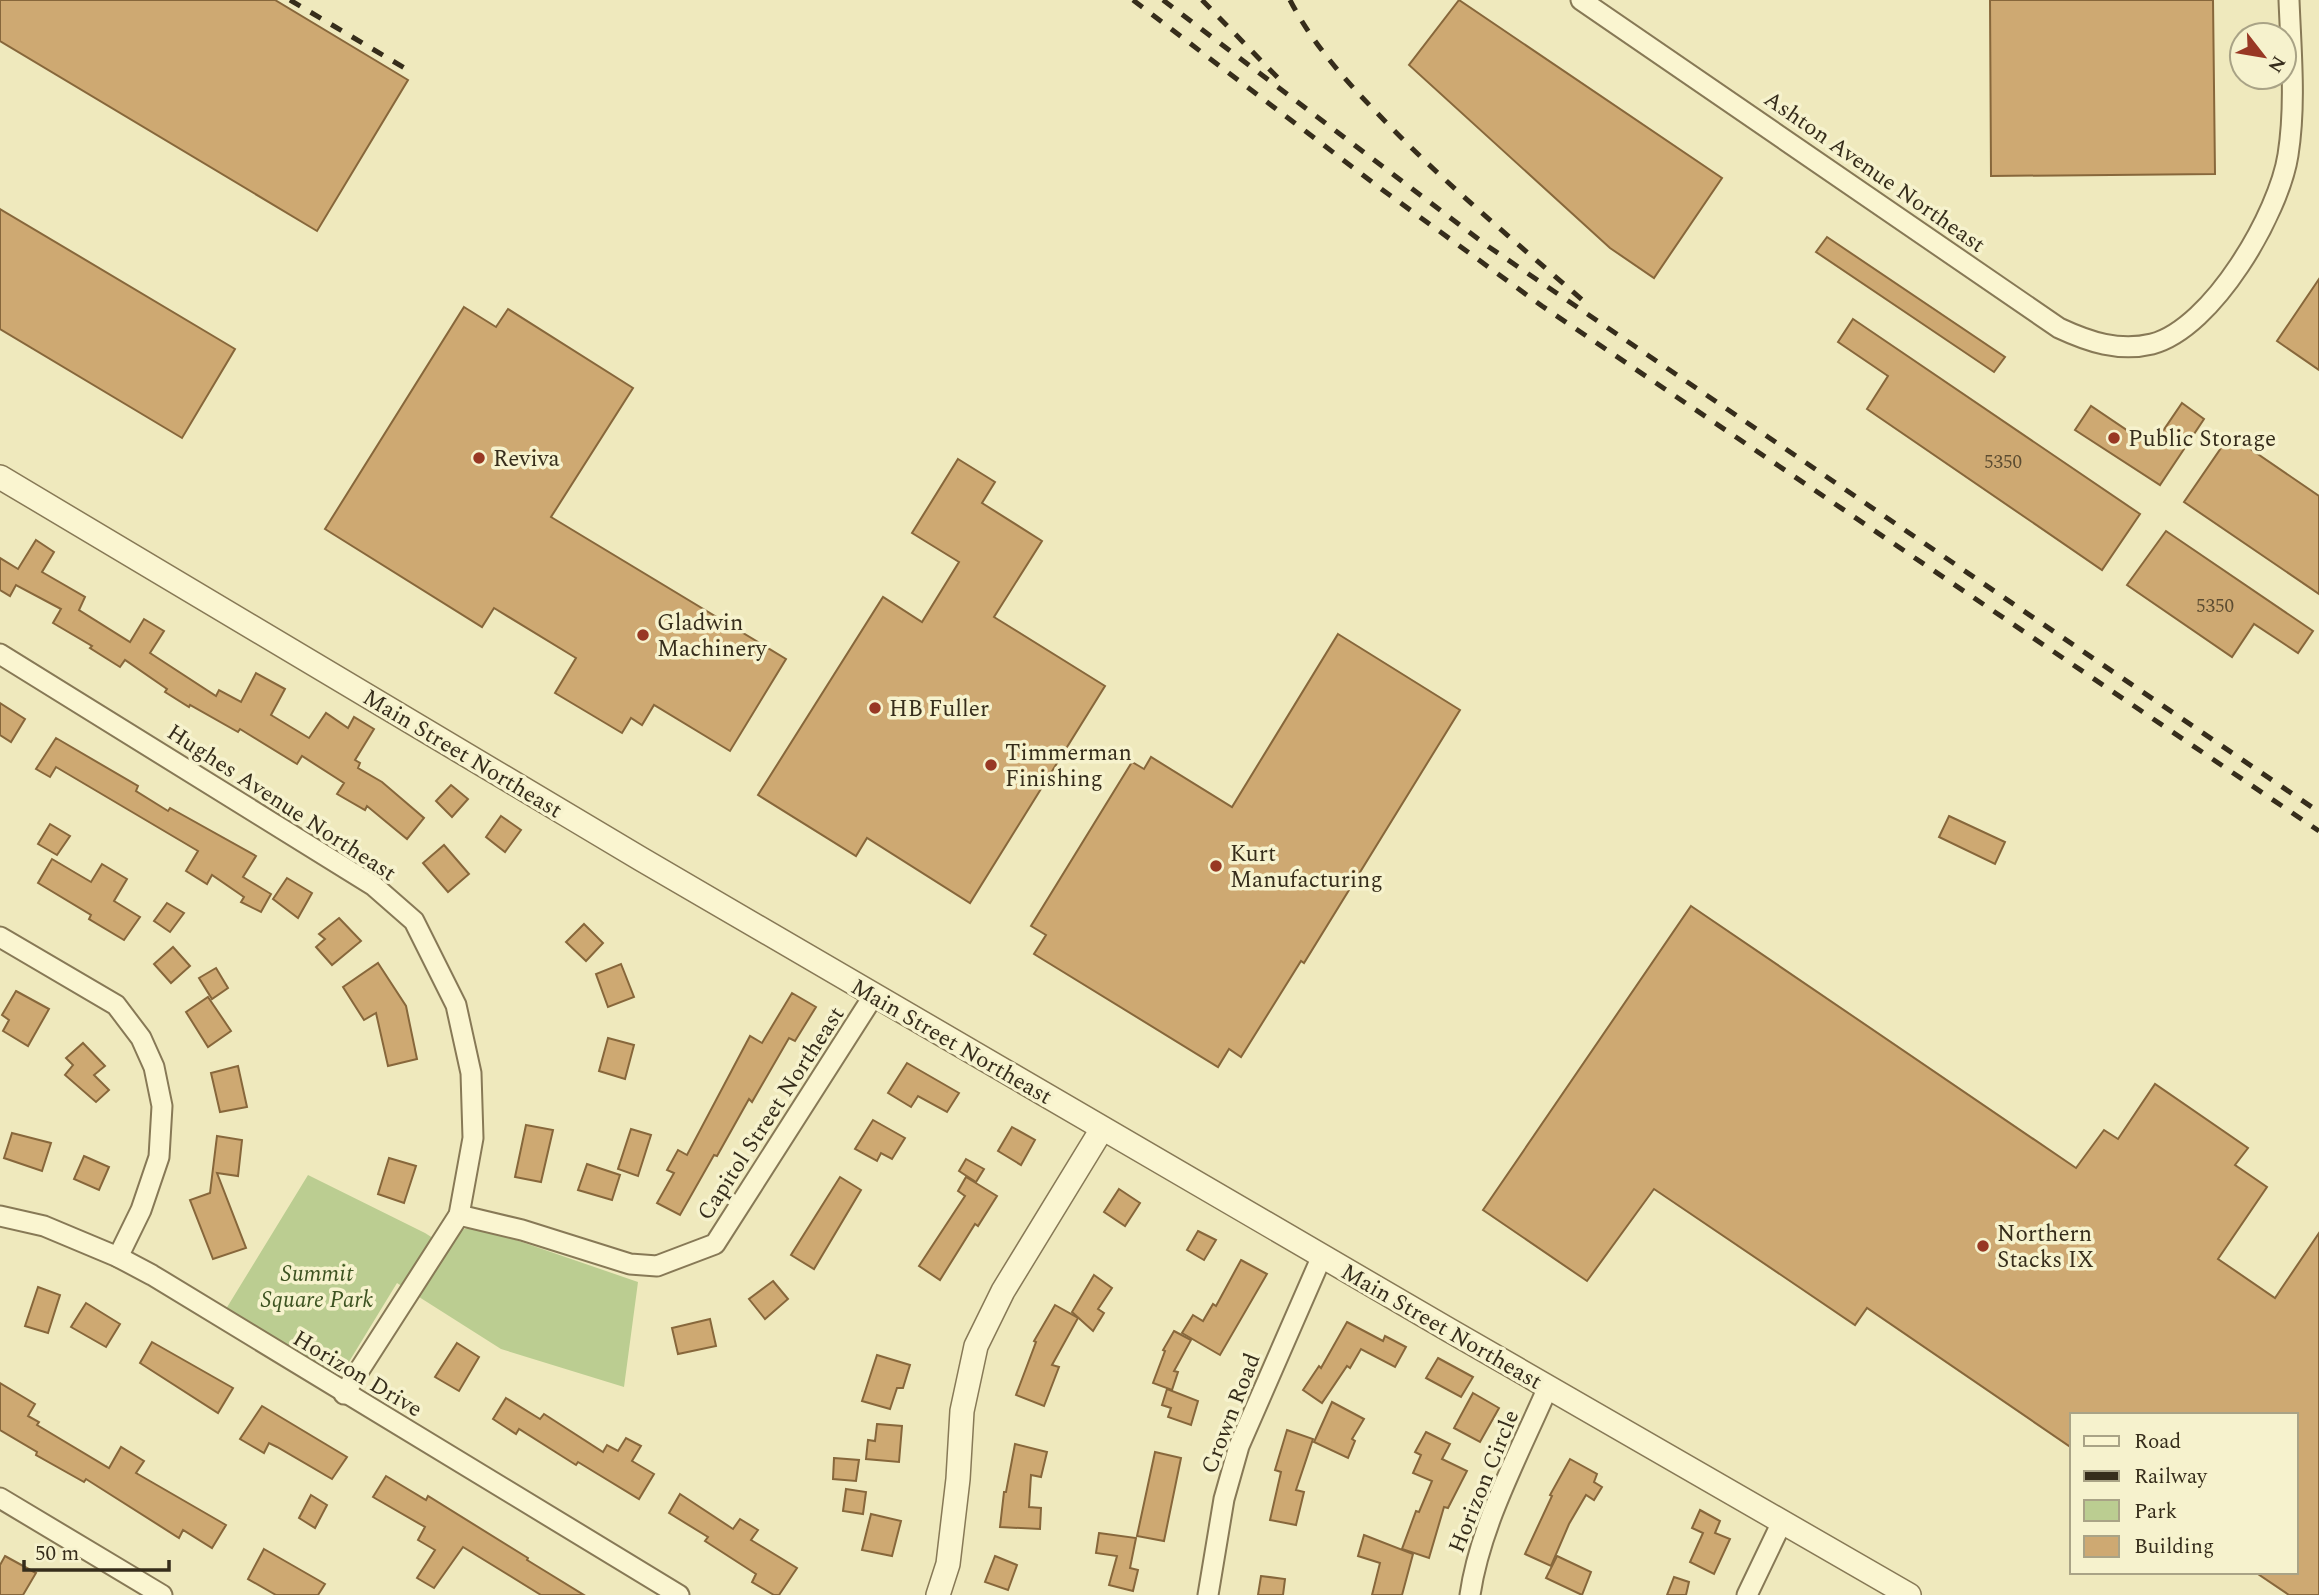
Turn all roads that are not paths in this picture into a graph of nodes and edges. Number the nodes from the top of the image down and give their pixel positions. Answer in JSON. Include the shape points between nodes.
{"nodes":[{"id":1,"x":1581,"y":0,"type":"edge"},
{"id":2,"x":2289,"y":0,"type":"edge"},
{"id":3,"x":0,"y":477,"type":"edge"},
{"id":4,"x":0,"y":654,"type":"edge"},
{"id":5,"x":0,"y":937,"type":"edge"},
{"id":6,"x":874,"y":995,"type":"junction"},
{"id":7,"x":1102,"y":1129,"type":"junction"},
{"id":8,"x":459,"y":1215,"type":"junction"},
{"id":9,"x":0,"y":1216,"type":"edge"},
{"id":10,"x":1322,"y":1256,"type":"junction"},
{"id":11,"x":118,"y":1257,"type":"junction"},
{"id":12,"x":1548,"y":1387,"type":"junction"},
{"id":13,"x":344,"y":1394,"type":"junction"},
{"id":14,"x":0,"y":1498,"type":"edge"},
{"id":15,"x":1782,"y":1521,"type":"junction"},
{"id":16,"x":162,"y":1595,"type":"edge"},
{"id":17,"x":679,"y":1595,"type":"edge"},
{"id":18,"x":938,"y":1595,"type":"edge"},
{"id":19,"x":1208,"y":1595,"type":"edge"},
{"id":20,"x":1470,"y":1595,"type":"edge"},
{"id":21,"x":1747,"y":1595,"type":"edge"},
{"id":22,"x":1909,"y":1595,"type":"edge"}],
"edges":[{"from":1,"to":2,"type":"street","name":"Ashton Avenue Northeast","via":[[2059,328],[2091,343],[2125,347],[2153,344],[2189,325],[2211,304],[2263,228],[2288,158],[2293,110]]},
{"from":3,"to":6,"type":"street","name":"Main Street Northeast"},
{"from":4,"to":8,"type":"street","name":"Hughes Avenue Northeast","via":[[374,886],[414,921],[456,1005],[471,1073],[472,1138]]},
{"from":5,"to":11,"type":"street","via":[[116,1005],[141,1038],[154,1067],[162,1106],[159,1157]]},
{"from":6,"to":7,"type":"street","name":"Main Street Northeast"},
{"from":6,"to":8,"type":"street","name":"Capitol Street Northeast","via":[[715,1244],[657,1266],[630,1264]]},
{"from":7,"to":10,"type":"street","name":"Main Street Northeast"},
{"from":7,"to":18,"type":"street","via":[[1003,1292],[976,1346],[962,1411],[948,1564]]},
{"from":8,"to":13,"type":"street","name":"Hughes Avenue Northeast"},
{"from":9,"to":11,"type":"street","name":"Horizon Drive","via":[[44,1226]]},
{"from":10,"to":12,"type":"street","name":"Main Street Northeast"},
{"from":10,"to":19,"type":"street","name":"Crown Road","via":[[1239,1446],[1224,1499]]},
{"from":11,"to":13,"type":"street","name":"Horizon Drive"},
{"from":12,"to":15,"type":"street","name":"Main Street Northeast"},
{"from":12,"to":20,"type":"street","name":"Horizon Circle","via":[[1498,1504],[1474,1568]]},
{"from":13,"to":17,"type":"street","name":"Horizon Drive"},
{"from":14,"to":16,"type":"street"},
{"from":15,"to":21,"type":"street"},
{"from":15,"to":22,"type":"street","name":"Main Street Northeast"}]}
